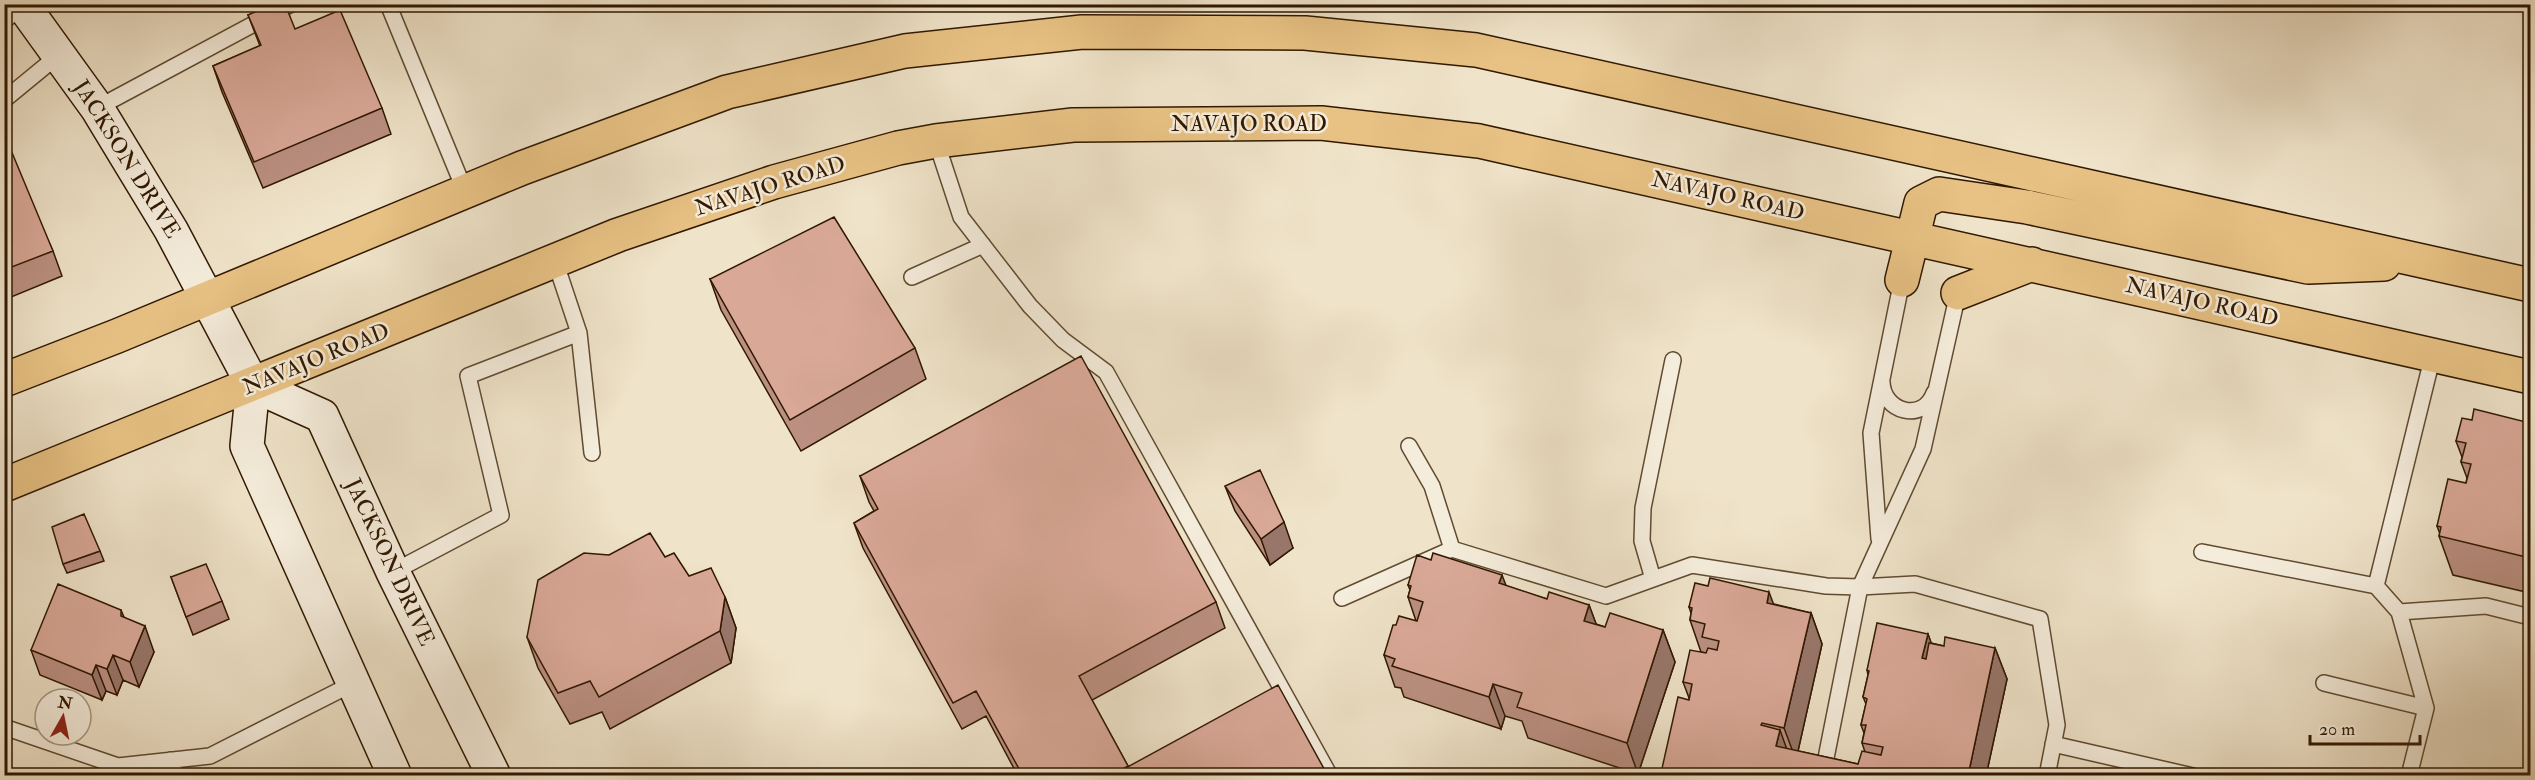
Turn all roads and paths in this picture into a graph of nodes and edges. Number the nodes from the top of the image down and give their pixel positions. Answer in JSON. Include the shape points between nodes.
{"nodes":[{"id":1,"x":291,"y":4,"type":"edge"},
{"id":2,"x":388,"y":4,"type":"edge"},
{"id":3,"x":17,"y":10,"type":"edge"},
{"id":4,"x":60,"y":54,"type":"junction"},
{"id":5,"x":4,"y":100,"type":"edge"},
{"id":6,"x":97,"y":108,"type":"junction"},
{"id":7,"x":936,"y":141,"type":"junction"},
{"id":8,"x":465,"y":191,"type":"junction"},
{"id":9,"x":1911,"y":237,"type":"junction"},
{"id":10,"x":983,"y":245,"type":"junction"},
{"id":11,"x":555,"y":261,"type":"junction"},
{"id":12,"x":2428,"y":262,"type":"junction"},
{"id":13,"x":2032,"y":264,"type":"junction"},
{"id":14,"x":912,"y":277,"type":"dead end"},
{"id":15,"x":1902,"y":280,"type":"joint"},
{"id":16,"x":2530,"y":285,"type":"edge"},
{"id":17,"x":1958,"y":293,"type":"joint"},
{"id":18,"x":207,"y":297,"type":"junction"},
{"id":19,"x":579,"y":333,"type":"junction"},
{"id":20,"x":2433,"y":355,"type":"junction"},
{"id":21,"x":1673,"y":360,"type":"dead end"},
{"id":22,"x":2530,"y":377,"type":"edge"},
{"id":23,"x":1882,"y":379,"type":"junction"},
{"id":24,"x":4,"y":380,"type":"edge"},
{"id":25,"x":253,"y":385,"type":"junction"},
{"id":26,"x":1936,"y":389,"type":"junction"},
{"id":27,"x":1409,"y":446,"type":"dead end"},
{"id":28,"x":592,"y":453,"type":"dead end"},
{"id":29,"x":4,"y":485,"type":"edge"},
{"id":30,"x":1880,"y":542,"type":"junction"},
{"id":31,"x":1452,"y":549,"type":"junction"},
{"id":32,"x":2202,"y":552,"type":"dead end"},
{"id":33,"x":393,"y":572,"type":"junction"},
{"id":34,"x":1653,"y":579,"type":"junction"},
{"id":35,"x":2376,"y":586,"type":"junction"},
{"id":36,"x":1860,"y":587,"type":"junction"},
{"id":37,"x":1342,"y":598,"type":"dead end"},
{"id":38,"x":2399,"y":612,"type":"junction"},
{"id":39,"x":2530,"y":617,"type":"edge"},
{"id":40,"x":354,"y":683,"type":"junction"},
{"id":41,"x":2324,"y":683,"type":"dead end"},
{"id":42,"x":2426,"y":708,"type":"junction"},
{"id":43,"x":4,"y":727,"type":"edge"},
{"id":44,"x":2053,"y":744,"type":"junction"},
{"id":45,"x":170,"y":760,"type":"junction"},
{"id":46,"x":1825,"y":763,"type":"edge"},
{"id":47,"x":118,"y":766,"type":"junction"},
{"id":48,"x":102,"y":776,"type":"edge"},
{"id":49,"x":177,"y":776,"type":"edge"},
{"id":50,"x":395,"y":776,"type":"edge"},
{"id":51,"x":494,"y":776,"type":"edge"},
{"id":52,"x":1330,"y":776,"type":"edge"},
{"id":53,"x":2047,"y":776,"type":"edge"},
{"id":54,"x":2193,"y":776,"type":"edge"},
{"id":55,"x":2409,"y":776,"type":"edge"}],
"edges":[{"from":1,"to":6,"type":"lane"},
{"from":2,"to":8,"type":"lane"},
{"from":3,"to":4,"type":"main road","name":"JACKSON DRIVE"},
{"from":4,"to":5,"type":"lane"},
{"from":4,"to":6,"type":"main road","name":"JACKSON DRIVE"},
{"from":6,"to":18,"type":"main road","name":"JACKSON DRIVE"},
{"from":7,"to":9,"type":"main road","name":"NAVAJO ROAD","via":[[1073,125],[1321,123],[1479,141]]},
{"from":7,"to":10,"type":"lane","via":[[961,217]]},
{"from":7,"to":11,"type":"main road","name":"NAVAJO ROAD","via":[[774,182],[618,235]]},
{"from":8,"to":12,"type":"main road","via":[[727,92],[905,51],[1082,32],[1305,33],[1476,50]]},
{"from":8,"to":18,"type":"main road"},
{"from":9,"to":12,"type":"main road","via":[[1921,203],[1939,194],[2027,207],[2308,267]]},
{"from":9,"to":13,"type":"main road","name":"NAVAJO ROAD"},
{"from":9,"to":15,"type":"main road"},
{"from":10,"to":14,"type":"lane"},
{"from":10,"to":52,"type":"lane","via":[[1030,306],[1063,340],[1106,372]]},
{"from":11,"to":19,"type":"lane"},
{"from":11,"to":25,"type":"main road","name":"NAVAJO ROAD"},
{"from":12,"to":16,"type":"main road"},
{"from":13,"to":17,"type":"main road"},
{"from":13,"to":20,"type":"main road","name":"NAVAJO ROAD"},
{"from":15,"to":23,"type":"lane"},
{"from":17,"to":26,"type":"lane"},
{"from":18,"to":24,"type":"main road"},
{"from":18,"to":25,"type":"main road","name":"JACKSON DRIVE"},
{"from":19,"to":28,"type":"lane"},
{"from":19,"to":33,"type":"lane","via":[[468,376],[501,515]]},
{"from":20,"to":22,"type":"main road","name":"NAVAJO ROAD"},
{"from":20,"to":35,"type":"lane"},
{"from":21,"to":34,"type":"lane","via":[[1642,508],[1642,542]]},
{"from":23,"to":26,"type":"lane","via":[[1886,400],[1904,411],[1925,407]]},
{"from":23,"to":30,"type":"lane","via":[[1871,433]]},
{"from":25,"to":29,"type":"main road","name":"NAVAJO ROAD"},
{"from":25,"to":33,"type":"main road","name":"JACKSON DRIVE","via":[[322,416]]},
{"from":25,"to":40,"type":"main road","via":[[247,446]]},
{"from":26,"to":30,"type":"lane","via":[[1923,449]]},
{"from":27,"to":31,"type":"lane","via":[[1432,486]]},
{"from":30,"to":36,"type":"lane"},
{"from":31,"to":34,"type":"lane","via":[[1606,596]]},
{"from":31,"to":37,"type":"lane"},
{"from":32,"to":35,"type":"lane"},
{"from":33,"to":51,"type":"main road","name":"JACKSON DRIVE"},
{"from":34,"to":36,"type":"lane","via":[[1692,565],[1826,586]]},
{"from":35,"to":38,"type":"lane"},
{"from":36,"to":44,"type":"lane","via":[[1915,584],[2040,619],[2057,725]]},
{"from":36,"to":46,"type":"lane"},
{"from":38,"to":39,"type":"lane","via":[[2486,606]]},
{"from":38,"to":42,"type":"lane"},
{"from":40,"to":45,"type":"lane","via":[[210,756]]},
{"from":40,"to":50,"type":"main road"},
{"from":41,"to":42,"type":"lane"},
{"from":42,"to":55,"type":"lane"},
{"from":43,"to":47,"type":"lane"},
{"from":44,"to":53,"type":"lane"},
{"from":44,"to":54,"type":"lane"},
{"from":45,"to":47,"type":"lane"},
{"from":45,"to":49,"type":"lane"},
{"from":47,"to":48,"type":"lane"}]}
